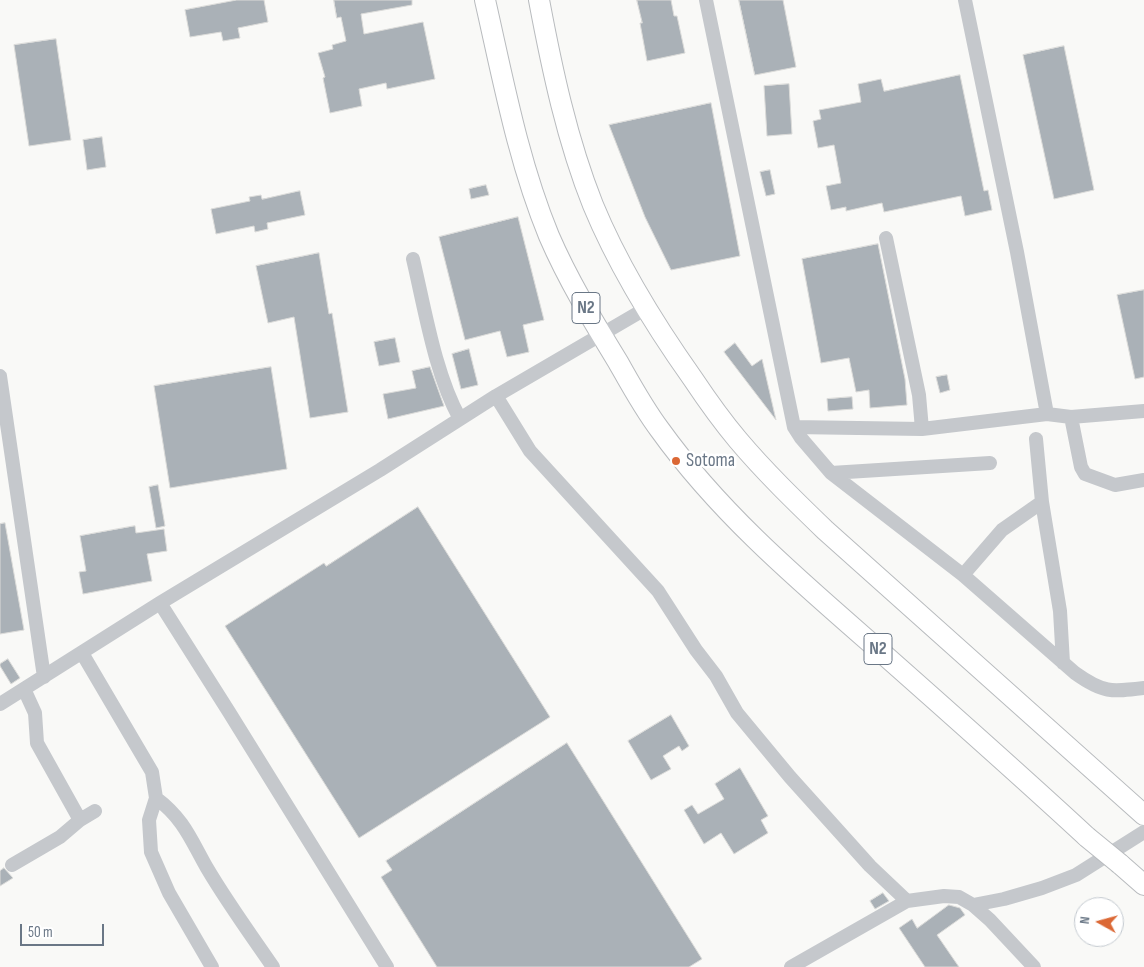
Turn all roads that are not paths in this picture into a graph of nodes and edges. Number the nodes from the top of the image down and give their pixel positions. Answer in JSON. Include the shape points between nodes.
{"nodes":[{"id":1,"x":485,"y":0,"type":"edge"},
{"id":2,"x":539,"y":0,"type":"edge"},
{"id":3,"x":706,"y":0,"type":"edge"},
{"id":4,"x":965,"y":0,"type":"edge"},
{"id":5,"x":886,"y":238,"type":"dead end"},
{"id":6,"x":413,"y":259,"type":"dead end"},
{"id":7,"x":645,"y":309,"type":"junction"},
{"id":8,"x":602,"y":335,"type":"junction"},
{"id":9,"x":0,"y":376,"type":"edge"},
{"id":10,"x":496,"y":396,"type":"junction"},
{"id":11,"x":1144,"y":411,"type":"edge"},
{"id":12,"x":1047,"y":414,"type":"junction"},
{"id":13,"x":1071,"y":417,"type":"junction"},
{"id":14,"x":460,"y":419,"type":"junction"},
{"id":15,"x":794,"y":427,"type":"junction"},
{"id":16,"x":922,"y":430,"type":"junction"},
{"id":17,"x":1036,"y":439,"type":"dead end"},
{"id":18,"x":990,"y":463,"type":"dead end"},
{"id":19,"x":831,"y":473,"type":"junction"},
{"id":20,"x":1144,"y":480,"type":"edge"},
{"id":21,"x":1042,"y":502,"type":"junction"},
{"id":22,"x":963,"y":575,"type":"junction"},
{"id":23,"x":160,"y":603,"type":"junction"},
{"id":24,"x":82,"y":653,"type":"junction"},
{"id":25,"x":1063,"y":663,"type":"junction"},
{"id":26,"x":44,"y":677,"type":"junction"},
{"id":27,"x":1144,"y":688,"type":"edge"},
{"id":28,"x":24,"y":689,"type":"junction"},
{"id":29,"x":0,"y":704,"type":"edge"},
{"id":30,"x":156,"y":798,"type":"junction"},
{"id":31,"x":95,"y":811,"type":"dead end"},
{"id":32,"x":1141,"y":812,"type":"edge"},
{"id":33,"x":80,"y":820,"type":"junction"},
{"id":34,"x":1144,"y":832,"type":"edge"},
{"id":35,"x":12,"y":865,"type":"dead end"},
{"id":36,"x":1144,"y":885,"type":"edge"},
{"id":37,"x":907,"y":901,"type":"junction"},
{"id":38,"x":974,"y":905,"type":"junction"},
{"id":39,"x":212,"y":967,"type":"edge"},
{"id":40,"x":273,"y":967,"type":"edge"},
{"id":41,"x":386,"y":967,"type":"edge"},
{"id":42,"x":791,"y":967,"type":"edge"},
{"id":43,"x":1034,"y":967,"type":"edge"}],
"edges":[{"from":1,"to":8,"type":"highway","number":"N2","via":[[516,133],[538,207],[564,267]]},
{"from":2,"to":7,"type":"highway","via":[[565,117],[590,195],[610,243]]},
{"from":3,"to":15,"type":"street"},
{"from":4,"to":12,"type":"street","via":[[1018,252]]},
{"from":5,"to":16,"type":"street","via":[[919,395]]},
{"from":6,"to":14,"type":"street","via":[[438,360]]},
{"from":7,"to":8,"type":"street"},
{"from":7,"to":32,"type":"highway","via":[[737,439],[782,489],[1008,696]]},
{"from":8,"to":10,"type":"street"},
{"from":8,"to":36,"type":"highway","number":"N2","bridge":true,"via":[[659,429],[742,526]]},
{"from":9,"to":26,"type":"street"},
{"from":10,"to":14,"type":"street"},
{"from":10,"to":37,"type":"street","via":[[530,451],[658,591],[737,713],[850,844]]},
{"from":11,"to":13,"type":"street"},
{"from":12,"to":13,"type":"street"},
{"from":12,"to":16,"type":"street"},
{"from":13,"to":20,"type":"street","via":[[1085,474],[1115,485]]},
{"from":14,"to":23,"type":"street"},
{"from":15,"to":16,"type":"street"},
{"from":15,"to":19,"type":"street"},
{"from":17,"to":21,"type":"street"},
{"from":18,"to":19,"type":"street"},
{"from":19,"to":22,"type":"street"},
{"from":21,"to":22,"type":"street","via":[[1002,530]]},
{"from":21,"to":25,"type":"street","via":[[1060,611]]},
{"from":22,"to":25,"type":"street"},
{"from":23,"to":24,"type":"street"},
{"from":23,"to":41,"type":"street"},
{"from":24,"to":26,"type":"street"},
{"from":24,"to":30,"type":"street","via":[[152,772]]},
{"from":25,"to":27,"type":"street","via":[[1090,683],[1113,691]]},
{"from":26,"to":28,"type":"street"},
{"from":28,"to":29,"type":"street"},
{"from":28,"to":33,"type":"street","via":[[35,713],[37,743]]},
{"from":30,"to":39,"type":"street","via":[[149,820],[151,852],[169,893]]},
{"from":30,"to":40,"type":"street","via":[[171,809],[188,831],[207,869]]},
{"from":31,"to":33,"type":"street"},
{"from":33,"to":35,"type":"street","via":[[60,837]]},
{"from":34,"to":38,"type":"street","via":[[1076,875],[1042,888]]},
{"from":37,"to":38,"type":"street","via":[[944,896],[958,897]]},
{"from":37,"to":42,"type":"street"},
{"from":38,"to":43,"type":"street"}]}
